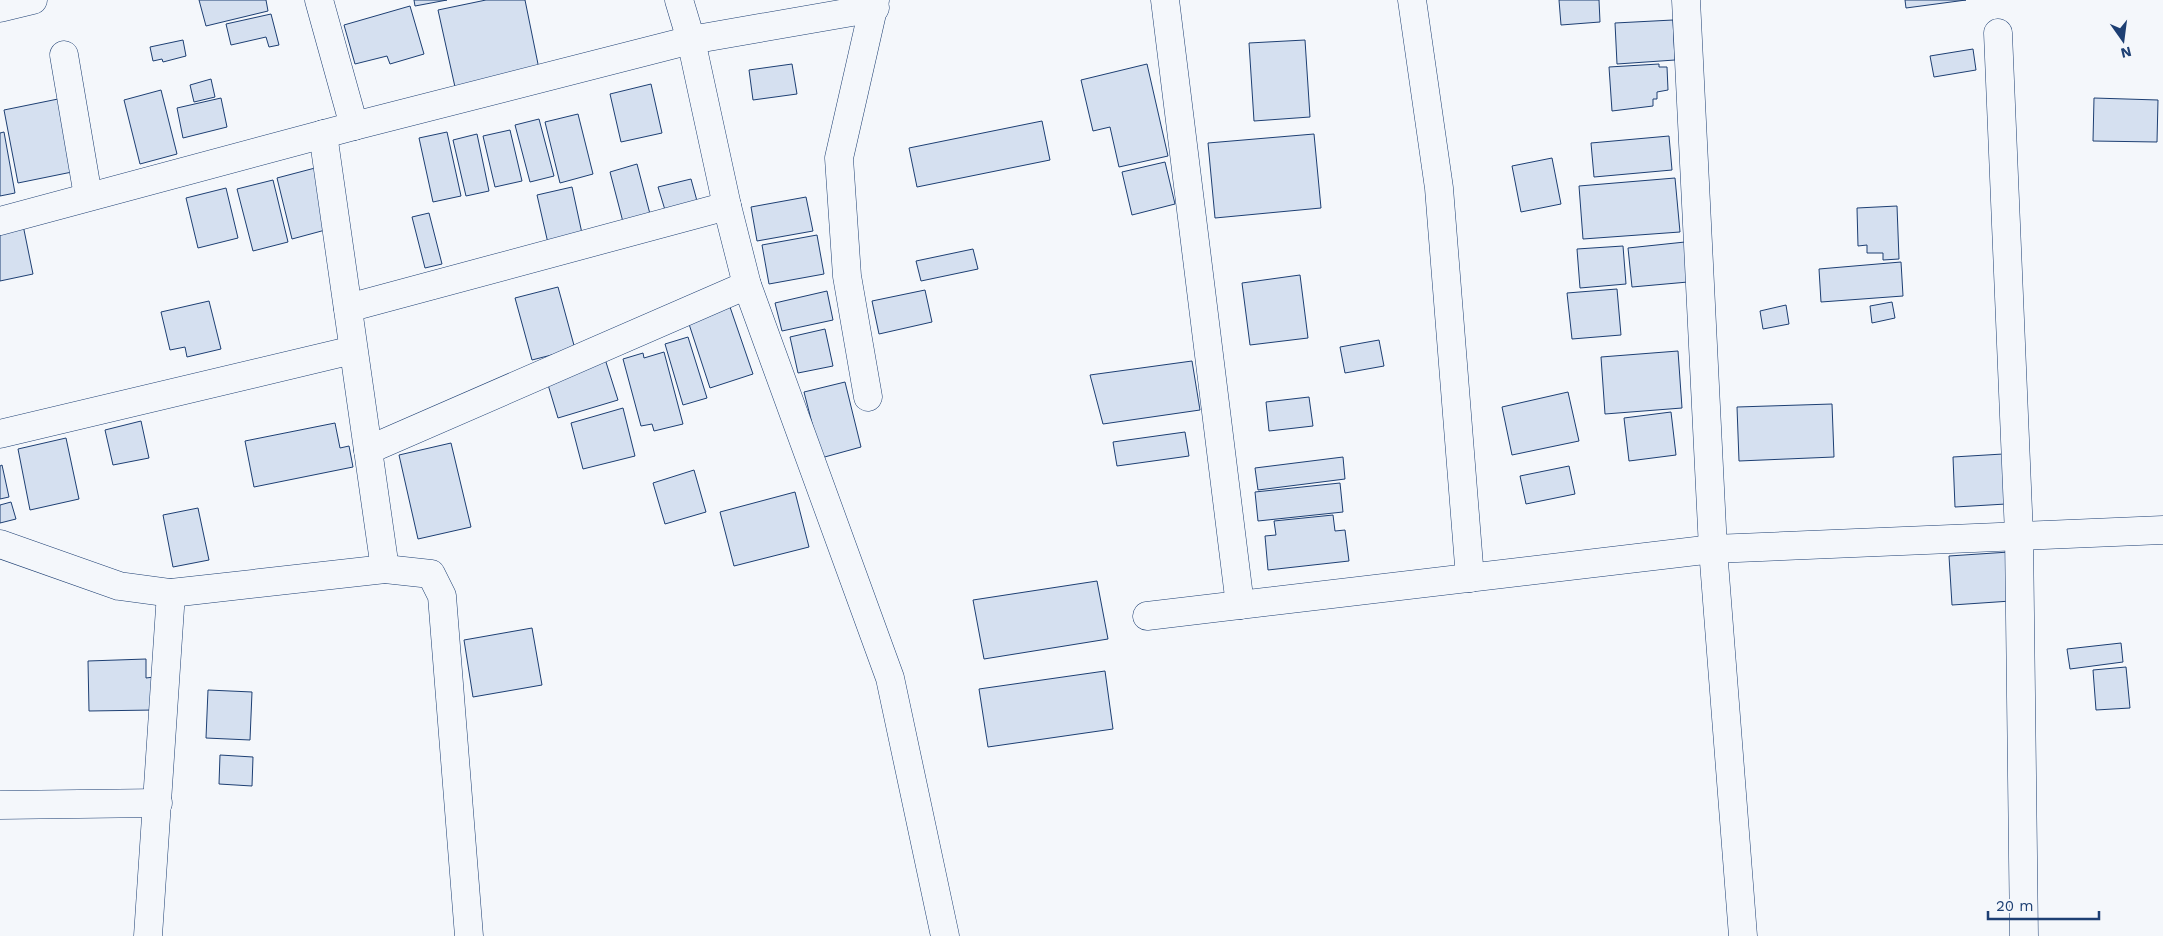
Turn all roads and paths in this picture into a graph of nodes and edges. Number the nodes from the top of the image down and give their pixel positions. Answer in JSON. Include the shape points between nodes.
{"nodes":[{"id":1,"x":34,"y":0,"type":"edge"},
{"id":2,"x":319,"y":0,"type":"edge"},
{"id":3,"x":679,"y":0,"type":"edge"},
{"id":4,"x":1165,"y":0,"type":"edge"},
{"id":5,"x":1412,"y":0,"type":"edge"},
{"id":6,"x":1686,"y":0,"type":"edge"},
{"id":7,"x":875,"y":4,"type":"edge"},
{"id":8,"x":0,"y":8,"type":"edge"},
{"id":9,"x":1998,"y":33,"type":"dead end"},
{"id":10,"x":691,"y":40,"type":"junction"},
{"id":11,"x":64,"y":55,"type":"dead end"},
{"id":12,"x":354,"y":126,"type":"junction"},
{"id":13,"x":323,"y":134,"type":"junction"},
{"id":14,"x":88,"y":196,"type":"junction"},
{"id":15,"x":727,"y":206,"type":"junction"},
{"id":16,"x":0,"y":221,"type":"edge"},
{"id":17,"x":748,"y":284,"type":"junction"},
{"id":18,"x":348,"y":308,"type":"junction"},
{"id":19,"x":353,"y":350,"type":"junction"},
{"id":20,"x":868,"y":397,"type":"dead end"},
{"id":21,"x":0,"y":434,"type":"edge"},
{"id":22,"x":368,"y":450,"type":"junction"},
{"id":23,"x":2163,"y":530,"type":"edge"},
{"id":24,"x":2019,"y":535,"type":"junction"},
{"id":25,"x":0,"y":544,"type":"edge"},
{"id":26,"x":1713,"y":549,"type":"junction"},
{"id":27,"x":385,"y":569,"type":"junction"},
{"id":28,"x":1470,"y":578,"type":"junction"},
{"id":29,"x":171,"y":593,"type":"junction"},
{"id":30,"x":1240,"y":605,"type":"junction"},
{"id":31,"x":1147,"y":616,"type":"dead end"},
{"id":32,"x":158,"y":803,"type":"junction"},
{"id":33,"x":0,"y":805,"type":"edge"},
{"id":34,"x":148,"y":936,"type":"edge"},
{"id":35,"x":469,"y":936,"type":"edge"},
{"id":36,"x":945,"y":936,"type":"edge"},
{"id":37,"x":1742,"y":936,"type":"edge"},
{"id":38,"x":2024,"y":936,"type":"edge"}],
"edges":[{"from":1,"to":8,"type":"street"},
{"from":2,"to":12,"type":"street"},
{"from":3,"to":10,"type":"street"},
{"from":4,"to":30,"type":"street"},
{"from":5,"to":28,"type":"street","via":[[1439,188]]},
{"from":6,"to":26,"type":"street"},
{"from":7,"to":10,"type":"street"},
{"from":7,"to":20,"type":"street","via":[[839,158],[847,276]]},
{"from":9,"to":24,"type":"street"},
{"from":10,"to":12,"type":"street"},
{"from":10,"to":15,"type":"street"},
{"from":11,"to":14,"type":"street"},
{"from":12,"to":13,"type":"street"},
{"from":13,"to":14,"type":"street"},
{"from":13,"to":18,"type":"street"},
{"from":14,"to":16,"type":"street"},
{"from":15,"to":17,"type":"street"},
{"from":15,"to":18,"type":"street"},
{"from":17,"to":22,"type":"street"},
{"from":17,"to":36,"type":"street","via":[[890,678]]},
{"from":18,"to":19,"type":"street"},
{"from":19,"to":21,"type":"street"},
{"from":19,"to":22,"type":"street"},
{"from":22,"to":27,"type":"street"},
{"from":23,"to":24,"type":"street"},
{"from":24,"to":26,"type":"street"},
{"from":24,"to":38,"type":"street"},
{"from":25,"to":29,"type":"street","via":[[119,586]]},
{"from":26,"to":28,"type":"street"},
{"from":26,"to":37,"type":"street"},
{"from":27,"to":29,"type":"street"},
{"from":27,"to":35,"type":"street","via":[[430,574],[442,596]]},
{"from":28,"to":30,"type":"street"},
{"from":29,"to":32,"type":"street"},
{"from":30,"to":31,"type":"street"},
{"from":32,"to":33,"type":"street"},
{"from":32,"to":34,"type":"street"}]}
